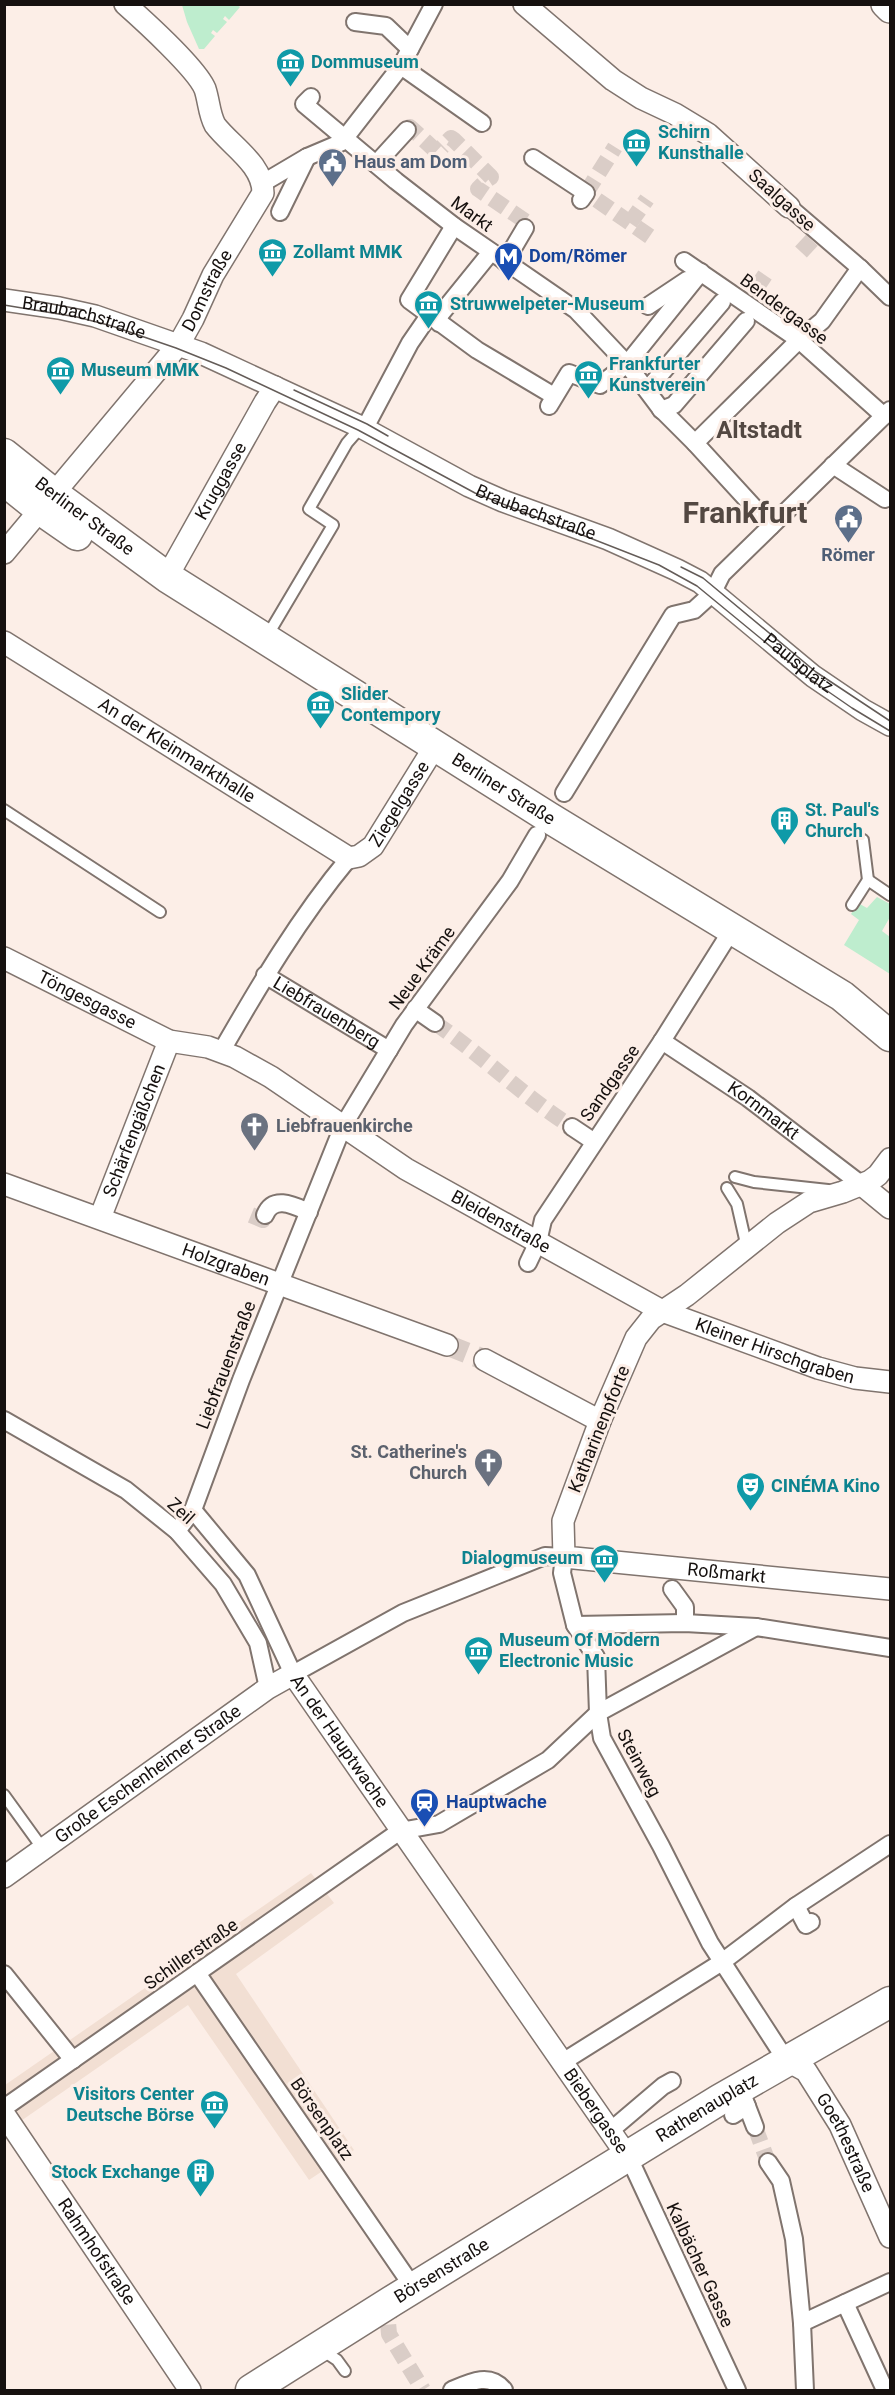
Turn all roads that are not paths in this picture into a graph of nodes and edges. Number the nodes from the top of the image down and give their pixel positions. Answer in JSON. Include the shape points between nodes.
{"nodes":[{"id":1,"x":125,"y":4,"type":"edge"},
{"id":2,"x":434,"y":4,"type":"edge"},
{"id":3,"x":524,"y":4,"type":"edge"},
{"id":4,"x":885,"y":4,"type":"edge"},
{"id":5,"x":891,"y":9,"type":"edge"},
{"id":6,"x":355,"y":22,"type":"dead end"},
{"id":7,"x":410,"y":50,"type":"junction"},
{"id":8,"x":401,"y":66,"type":"junction"},
{"id":9,"x":311,"y":97,"type":"dead end"},
{"id":10,"x":482,"y":123,"type":"dead end"},
{"id":11,"x":407,"y":130,"type":"dead end"},
{"id":12,"x":345,"y":138,"type":"junction"},
{"id":13,"x":307,"y":157,"type":"junction"},
{"id":14,"x":533,"y":158,"type":"dead end"},
{"id":15,"x":376,"y":164,"type":"junction"},
{"id":16,"x":263,"y":188,"type":"junction"},
{"id":17,"x":583,"y":196,"type":"tunnel mouth"},
{"id":18,"x":787,"y":209,"type":"joint"},
{"id":19,"x":280,"y":212,"type":"dead end"},
{"id":20,"x":454,"y":226,"type":"junction"},
{"id":21,"x":525,"y":228,"type":"dead end"},
{"id":22,"x":490,"y":252,"type":"junction"},
{"id":23,"x":684,"y":261,"type":"dead end"},
{"id":24,"x":505,"y":262,"type":"junction"},
{"id":25,"x":860,"y":268,"type":"junction"},
{"id":26,"x":701,"y":272,"type":"junction"},
{"id":27,"x":891,"y":297,"type":"edge"},
{"id":28,"x":4,"y":300,"type":"edge"},
{"id":29,"x":722,"y":302,"type":"dead end"},
{"id":30,"x":648,"y":306,"type":"dead end"},
{"id":31,"x":434,"y":318,"type":"junction"},
{"id":32,"x":746,"y":321,"type":"dead end"},
{"id":33,"x":799,"y":340,"type":"junction"},
{"id":34,"x":179,"y":344,"type":"junction"},
{"id":35,"x":629,"y":360,"type":"junction"},
{"id":36,"x":275,"y":387,"type":"junction"},
{"id":37,"x":647,"y":390,"type":"junction"},
{"id":38,"x":662,"y":410,"type":"junction"},
{"id":39,"x":887,"y":413,"type":"edge"},
{"id":40,"x":361,"y":427,"type":"junction"},
{"id":41,"x":695,"y":443,"type":"junction"},
{"id":42,"x":4,"y":454,"type":"edge"},
{"id":43,"x":833,"y":465,"type":"junction"},
{"id":44,"x":4,"y":480,"type":"edge"},
{"id":45,"x":888,"y":501,"type":"edge"},
{"id":46,"x":48,"y":502,"type":"junction"},
{"id":47,"x":771,"y":526,"type":"junction"},
{"id":48,"x":4,"y":553,"type":"edge"},
{"id":49,"x":167,"y":577,"type":"junction"},
{"id":50,"x":711,"y":592,"type":"junction"},
{"id":51,"x":266,"y":639,"type":"junction"},
{"id":52,"x":4,"y":642,"type":"edge"},
{"id":53,"x":891,"y":725,"type":"edge"},
{"id":54,"x":435,"y":746,"type":"junction"},
{"id":55,"x":564,"y":792,"type":"dead end"},
{"id":56,"x":4,"y":810,"type":"edge"},
{"id":57,"x":537,"y":835,"type":"dead end"},
{"id":58,"x":863,"y":840,"type":"dead end"},
{"id":59,"x":354,"y":857,"type":"junction"},
{"id":60,"x":868,"y":880,"type":"junction"},
{"id":61,"x":891,"y":895,"type":"edge"},
{"id":62,"x":852,"y":905,"type":"dead end"},
{"id":63,"x":160,"y":912,"type":"dead end"},
{"id":64,"x":733,"y":928,"type":"junction"},
{"id":65,"x":4,"y":958,"type":"edge"},
{"id":66,"x":266,"y":973,"type":"junction"},
{"id":67,"x":842,"y":996,"type":"junction"},
{"id":68,"x":415,"y":1009,"type":"junction"},
{"id":69,"x":891,"y":1016,"type":"edge"},
{"id":70,"x":435,"y":1023,"type":"tunnel mouth"},
{"id":71,"x":891,"y":1036,"type":"edge"},
{"id":72,"x":169,"y":1041,"type":"junction"},
{"id":73,"x":662,"y":1041,"type":"junction"},
{"id":74,"x":389,"y":1050,"type":"junction"},
{"id":75,"x":221,"y":1052,"type":"junction"},
{"id":76,"x":343,"y":1126,"type":"junction"},
{"id":77,"x":572,"y":1127,"type":"tunnel mouth"},
{"id":78,"x":593,"y":1142,"type":"junction"},
{"id":79,"x":891,"y":1160,"type":"edge"},
{"id":80,"x":735,"y":1177,"type":"dead end"},
{"id":81,"x":4,"y":1184,"type":"edge"},
{"id":82,"x":727,"y":1188,"type":"dead end"},
{"id":83,"x":853,"y":1188,"type":"junction"},
{"id":84,"x":891,"y":1208,"type":"edge"},
{"id":85,"x":309,"y":1212,"type":"junction"},
{"id":86,"x":265,"y":1215,"type":"tunnel mouth"},
{"id":87,"x":100,"y":1218,"type":"junction"},
{"id":88,"x":538,"y":1242,"type":"junction"},
{"id":89,"x":747,"y":1248,"type":"junction"},
{"id":90,"x":528,"y":1263,"type":"dead end"},
{"id":91,"x":279,"y":1282,"type":"junction"},
{"id":92,"x":662,"y":1311,"type":"junction"},
{"id":93,"x":447,"y":1345,"type":"tunnel mouth"},
{"id":94,"x":485,"y":1360,"type":"tunnel mouth"},
{"id":95,"x":891,"y":1382,"type":"edge"},
{"id":96,"x":4,"y":1420,"type":"edge"},
{"id":97,"x":600,"y":1421,"type":"junction"},
{"id":98,"x":193,"y":1510,"type":"junction"},
{"id":99,"x":177,"y":1531,"type":"junction"},
{"id":100,"x":564,"y":1557,"type":"junction"},
{"id":101,"x":672,"y":1589,"type":"dead end"},
{"id":102,"x":891,"y":1589,"type":"edge"},
{"id":103,"x":685,"y":1623,"type":"junction"},
{"id":104,"x":575,"y":1625,"type":"junction"},
{"id":105,"x":756,"y":1627,"type":"junction"},
{"id":106,"x":891,"y":1648,"type":"edge"},
{"id":107,"x":293,"y":1674,"type":"junction"},
{"id":108,"x":268,"y":1688,"type":"junction"},
{"id":109,"x":598,"y":1713,"type":"junction"},
{"id":110,"x":4,"y":1795,"type":"edge"},
{"id":111,"x":404,"y":1830,"type":"junction"},
{"id":112,"x":891,"y":1844,"type":"edge"},
{"id":113,"x":43,"y":1849,"type":"junction"},
{"id":114,"x":4,"y":1877,"type":"edge"},
{"id":115,"x":796,"y":1906,"type":"junction"},
{"id":116,"x":811,"y":1922,"type":"dead end"},
{"id":117,"x":722,"y":1962,"type":"junction"},
{"id":118,"x":197,"y":1973,"type":"junction"},
{"id":119,"x":4,"y":1974,"type":"edge"},
{"id":120,"x":891,"y":2002,"type":"edge"},
{"id":121,"x":73,"y":2060,"type":"junction"},
{"id":122,"x":786,"y":2060,"type":"junction"},
{"id":123,"x":565,"y":2061,"type":"junction"},
{"id":124,"x":672,"y":2081,"type":"dead end"},
{"id":125,"x":740,"y":2103,"type":"junction"},
{"id":126,"x":4,"y":2108,"type":"edge"},
{"id":127,"x":4,"y":2114,"type":"edge"},
{"id":128,"x":755,"y":2127,"type":"tunnel mouth"},
{"id":129,"x":613,"y":2128,"type":"junction"},
{"id":130,"x":628,"y":2157,"type":"junction"},
{"id":131,"x":768,"y":2162,"type":"tunnel mouth"},
{"id":132,"x":891,"y":2237,"type":"edge"},
{"id":133,"x":891,"y":2282,"type":"edge"},
{"id":134,"x":413,"y":2287,"type":"junction"},
{"id":135,"x":845,"y":2303,"type":"junction"},
{"id":136,"x":802,"y":2323,"type":"junction"},
{"id":137,"x":319,"y":2349,"type":"junction"},
{"id":138,"x":345,"y":2371,"type":"dead end"},
{"id":139,"x":255,"y":2389,"type":"edge"},
{"id":140,"x":190,"y":2391,"type":"edge"},
{"id":141,"x":452,"y":2391,"type":"edge"},
{"id":142,"x":504,"y":2391,"type":"edge"},
{"id":143,"x":737,"y":2391,"type":"edge"},
{"id":144,"x":805,"y":2391,"type":"edge"},
{"id":145,"x":885,"y":2391,"type":"edge"}],
"edges":[{"from":1,"to":16,"type":"street","via":[[194,72],[205,90],[214,125],[259,172]]},
{"from":2,"to":7,"type":"street"},
{"from":3,"to":18,"type":"street","name":"Saalgasse","via":[[613,80],[708,134]]},
{"from":4,"to":5,"type":"street"},
{"from":6,"to":7,"type":"street","via":[[387,25]]},
{"from":7,"to":8,"type":"street"},
{"from":8,"to":10,"type":"street"},
{"from":8,"to":12,"type":"street"},
{"from":9,"to":12,"type":"street","name":"Markt","via":[[304,104]]},
{"from":11,"to":15,"type":"street"},
{"from":12,"to":13,"type":"street"},
{"from":12,"to":15,"type":"street","name":"Markt"},
{"from":13,"to":16,"type":"street"},
{"from":13,"to":19,"type":"street"},
{"from":14,"to":17,"type":"street"},
{"from":15,"to":20,"type":"street","name":"Markt"},
{"from":16,"to":34,"type":"street","name":"Domstraße"},
{"from":18,"to":25,"type":"street","name":"Saalgasse"},
{"from":20,"to":22,"type":"street","name":"Markt"},
{"from":20,"to":31,"type":"street","via":[[409,300]]},
{"from":21,"to":24,"type":"street"},
{"from":22,"to":24,"type":"street","name":"Markt"},
{"from":22,"to":31,"type":"street"},
{"from":23,"to":26,"type":"street","name":"Bendergasse"},
{"from":24,"to":35,"type":"street","name":"Markt","via":[[576,310]]},
{"from":25,"to":27,"type":"street","name":"Saalgasse"},
{"from":25,"to":33,"type":"street","via":[[822,321]]},
{"from":26,"to":30,"type":"street"},
{"from":26,"to":33,"type":"street","name":"Bendergasse"},
{"from":26,"to":35,"type":"street"},
{"from":28,"to":34,"type":"street","name":"Braubachstraße","via":[[95,316]]},
{"from":29,"to":37,"type":"street"},
{"from":31,"to":35,"type":"street","via":[[475,353],[552,401],[569,373],[600,385]]},
{"from":31,"to":40,"type":"street","via":[[410,343],[367,424]]},
{"from":32,"to":38,"type":"street","via":[[674,405]]},
{"from":33,"to":39,"type":"street","name":"Bendergasse"},
{"from":33,"to":41,"type":"street"},
{"from":34,"to":36,"type":"street","name":"Braubachstraße"},
{"from":34,"to":46,"type":"street","name":"Domstraße"},
{"from":35,"to":37,"type":"street","name":"Markt"},
{"from":36,"to":40,"type":"street","name":"Braubachstraße"},
{"from":36,"to":49,"type":"street","name":"Kruggasse"},
{"from":37,"to":38,"type":"street","name":"Markt"},
{"from":38,"to":41,"type":"street","name":"Markt"},
{"from":39,"to":43,"type":"street"},
{"from":40,"to":50,"type":"street","name":"Braubachstraße","via":[[477,490],[631,549],[700,582]]},
{"from":40,"to":51,"type":"lane","via":[[347,443],[309,509],[333,525]]},
{"from":41,"to":47,"type":"street","name":"Markt"},
{"from":42,"to":46,"type":"main road","name":"Berliner Straße"},
{"from":43,"to":45,"type":"street"},
{"from":43,"to":47,"type":"street"},
{"from":44,"to":46,"type":"main road","name":"Berliner Straße"},
{"from":46,"to":48,"type":"street","name":"Domstraße"},
{"from":46,"to":49,"type":"main road","name":"Berliner Straße"},
{"from":47,"to":50,"type":"street","via":[[722,574]]},
{"from":49,"to":51,"type":"main road","name":"Berliner Straße"},
{"from":50,"to":53,"type":"street","name":"Paulsplatz","via":[[813,676]]},
{"from":50,"to":55,"type":"street","via":[[694,610],[673,615]]},
{"from":51,"to":54,"type":"main road","name":"Berliner Straße"},
{"from":52,"to":59,"type":"street","name":"An der Kleinmarkthalle"},
{"from":54,"to":59,"type":"street","name":"Ziegelgasse","via":[[373,846]]},
{"from":54,"to":64,"type":"main road","name":"Berliner Straße"},
{"from":56,"to":63,"type":"lane"},
{"from":57,"to":68,"type":"street","name":"Neue Kräme","via":[[510,880]]},
{"from":58,"to":60,"type":"lane"},
{"from":59,"to":66,"type":"street","via":[[309,908]]},
{"from":60,"to":61,"type":"lane"},
{"from":60,"to":62,"type":"lane"},
{"from":64,"to":67,"type":"main road","name":"Berliner Straße"},
{"from":64,"to":73,"type":"street","name":"Sandgasse"},
{"from":65,"to":72,"type":"street","name":"Töngesgasse"},
{"from":66,"to":74,"type":"street","name":"Liebfrauenberg"},
{"from":66,"to":75,"type":"street","name":"Liebfrauenberg"},
{"from":67,"to":69,"type":"main road","name":"Berliner Straße"},
{"from":67,"to":71,"type":"main road","name":"Berliner Straße"},
{"from":68,"to":70,"type":"street"},
{"from":68,"to":74,"type":"street","name":"Neue Kräme"},
{"from":72,"to":75,"type":"street"},
{"from":72,"to":87,"type":"street","name":"Schärfengäßchen"},
{"from":73,"to":78,"type":"street","name":"Sandgasse"},
{"from":73,"to":83,"type":"street","name":"Kornmarkt","via":[[748,1098]]},
{"from":74,"to":76,"type":"street","name":"Neue Kräme"},
{"from":75,"to":76,"type":"street","via":[[272,1077]]},
{"from":76,"to":85,"type":"street","name":"Liebfrauenstraße"},
{"from":76,"to":88,"type":"street","name":"Bleidenstraße","via":[[406,1169]]},
{"from":77,"to":78,"type":"street"},
{"from":78,"to":88,"type":"street","name":"Sandgasse","via":[[543,1220]]},
{"from":79,"to":83,"type":"street","via":[[878,1175]]},
{"from":80,"to":83,"type":"lane","via":[[754,1182]]},
{"from":81,"to":87,"type":"street","name":"Holzgraben"},
{"from":82,"to":89,"type":"lane","via":[[737,1204]]},
{"from":83,"to":84,"type":"street"},
{"from":83,"to":89,"type":"street","via":[[809,1202]]},
{"from":85,"to":86,"type":"street","via":[[288,1203],[268,1207]]},
{"from":85,"to":91,"type":"street","name":"Liebfrauenstraße"},
{"from":87,"to":91,"type":"street","name":"Holzgraben"},
{"from":88,"to":90,"type":"street","name":"Sandgasse"},
{"from":88,"to":92,"type":"street","name":"Bleidenstraße"},
{"from":89,"to":92,"type":"street"},
{"from":91,"to":93,"type":"street","name":"Holzgraben"},
{"from":91,"to":98,"type":"street","name":"Liebfrauenstraße"},
{"from":92,"to":95,"type":"street","name":"Kleiner Hirschgraben","via":[[818,1368]]},
{"from":92,"to":97,"type":"street","name":"Katharinenpforte","via":[[636,1338]]},
{"from":94,"to":97,"type":"street"},
{"from":96,"to":99,"type":"street","name":"Zeil","via":[[126,1490]]},
{"from":97,"to":100,"type":"street","name":"Katharinenpforte","via":[[563,1521]]},
{"from":98,"to":99,"type":"street","name":"Liebfrauenstraße"},
{"from":98,"to":107,"type":"street","name":"Zeil","via":[[248,1575]]},
{"from":99,"to":108,"type":"street","name":"Zeil","via":[[223,1584],[258,1643]]},
{"from":100,"to":102,"type":"street","name":"Roßmarkt"},
{"from":100,"to":104,"type":"street","name":"Steinweg","via":[[562,1572]]},
{"from":100,"to":107,"type":"street","name":"An der Hauptwache","via":[[545,1556],[403,1613]]},
{"from":101,"to":103,"type":"street","via":[[685,1607]]},
{"from":103,"to":104,"type":"street"},
{"from":103,"to":105,"type":"street"},
{"from":104,"to":109,"type":"street","name":"Steinweg","via":[[596,1657]]},
{"from":105,"to":106,"type":"street"},
{"from":105,"to":109,"type":"street"},
{"from":107,"to":108,"type":"street","name":"Große Eschenheimer Straße"},
{"from":107,"to":111,"type":"street","name":"An der Hauptwache"},
{"from":108,"to":113,"type":"street","name":"Große Eschenheimer Straße"},
{"from":109,"to":111,"type":"street","via":[[548,1760],[439,1824]]},
{"from":109,"to":117,"type":"street","name":"Steinweg","via":[[602,1738]]},
{"from":110,"to":113,"type":"lane"},
{"from":111,"to":118,"type":"street","name":"Schillerstraße"},
{"from":111,"to":123,"type":"street","name":"Biebergasse"},
{"from":112,"to":115,"type":"street"},
{"from":113,"to":114,"type":"street","name":"Große Eschenheimer Straße"},
{"from":115,"to":116,"type":"street","via":[[806,1925]]},
{"from":115,"to":117,"type":"street"},
{"from":117,"to":122,"type":"street"},
{"from":117,"to":123,"type":"street"},
{"from":118,"to":121,"type":"street","name":"Schillerstraße"},
{"from":118,"to":134,"type":"street","name":"Börsenplatz"},
{"from":119,"to":121,"type":"street"},
{"from":120,"to":122,"type":"main road","name":"Rathenauplatz"},
{"from":121,"to":126,"type":"street","name":"Schillerstraße"},
{"from":122,"to":125,"type":"main road","name":"Rathenauplatz"},
{"from":122,"to":132,"type":"street","name":"Goethestraße","via":[[806,2071],[840,2125]]},
{"from":123,"to":129,"type":"street","name":"Biebergasse"},
{"from":124,"to":129,"type":"street","name":"Rathenauplatz"},
{"from":125,"to":128,"type":"street"},
{"from":125,"to":130,"type":"main road","name":"Rathenauplatz"},
{"from":127,"to":140,"type":"street","name":"Rahmhofstraße"},
{"from":129,"to":130,"type":"street","name":"Biebergasse"},
{"from":130,"to":134,"type":"main road","name":"Börsenstraße"},
{"from":130,"to":143,"type":"street","name":"Kalbächer Gasse"},
{"from":131,"to":136,"type":"street","via":[[781,2181],[788,2208]]},
{"from":133,"to":135,"type":"street"},
{"from":134,"to":137,"type":"main road","name":"Börsenstraße"},
{"from":135,"to":136,"type":"street"},
{"from":135,"to":145,"type":"street"},
{"from":136,"to":144,"type":"street"},
{"from":137,"to":138,"type":"lane","via":[[337,2360]]},
{"from":137,"to":139,"type":"main road","name":"Börsenstraße"},
{"from":141,"to":142,"type":"street","via":[[481,2379],[491,2380]]}]}
